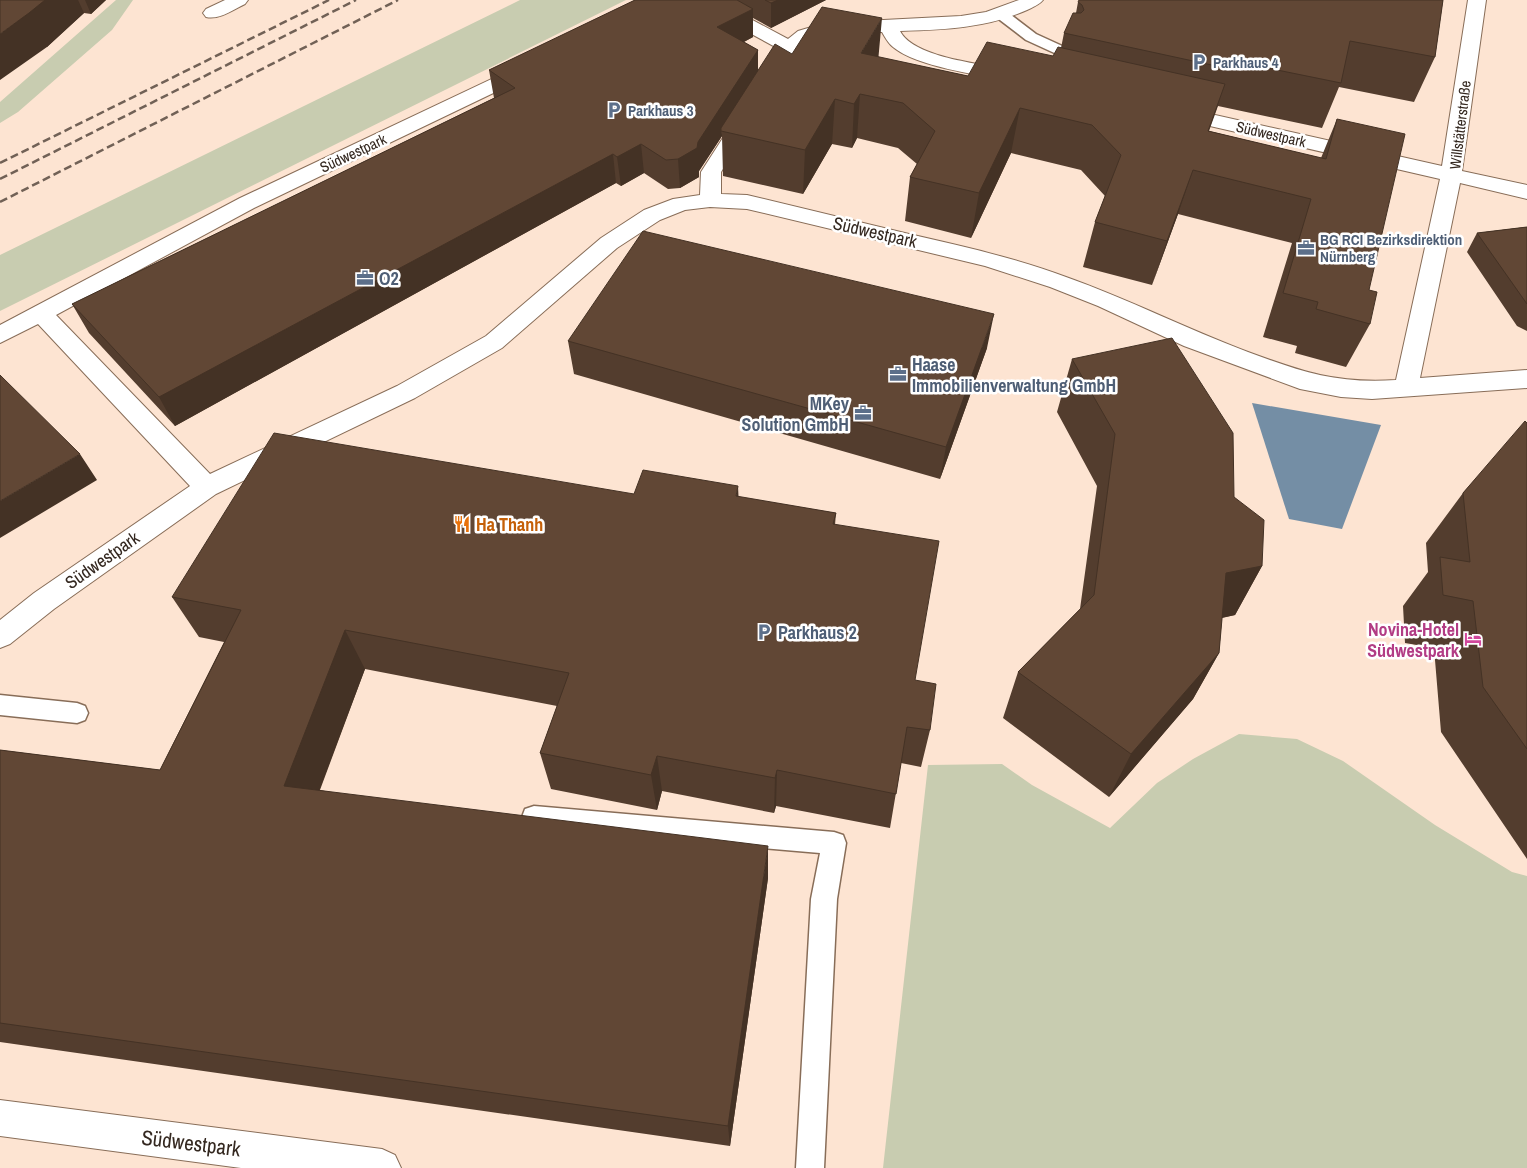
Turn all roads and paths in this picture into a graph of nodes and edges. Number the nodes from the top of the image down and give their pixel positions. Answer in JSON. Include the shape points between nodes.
{"nodes":[{"id":1,"x":239,"y":0,"type":"edge"},
{"id":2,"x":702,"y":0,"type":"edge"},
{"id":3,"x":1034,"y":0,"type":"edge"},
{"id":4,"x":1477,"y":0,"type":"edge"},
{"id":5,"x":212,"y":13,"type":"dead end"},
{"id":6,"x":1001,"y":14,"type":"junction"},
{"id":7,"x":889,"y":26,"type":"junction"},
{"id":8,"x":789,"y":47,"type":"junction"},
{"id":9,"x":1066,"y":53,"type":"edge"},
{"id":10,"x":541,"y":63,"type":"edge"},
{"id":11,"x":1023,"y":78,"type":"edge"},
{"id":12,"x":1159,"y":109,"type":"edge"},
{"id":13,"x":1451,"y":174,"type":"junction"},
{"id":14,"x":1527,"y":192,"type":"edge"},
{"id":15,"x":710,"y":200,"type":"junction"},
{"id":16,"x":41,"y":313,"type":"junction"},
{"id":17,"x":0,"y":335,"type":"edge"},
{"id":18,"x":1527,"y":379,"type":"edge"},
{"id":19,"x":1406,"y":388,"type":"junction"},
{"id":20,"x":207,"y":487,"type":"junction"},
{"id":21,"x":0,"y":636,"type":"edge"},
{"id":22,"x":0,"y":705,"type":"edge"},
{"id":23,"x":77,"y":712,"type":"dead end"},
{"id":24,"x":534,"y":817,"type":"edge"},
{"id":25,"x":0,"y":1118,"type":"edge"},
{"id":26,"x":382,"y":1168,"type":"edge"},
{"id":27,"x":810,"y":1168,"type":"edge"}],
"edges":[{"from":1,"to":5,"type":"street"},
{"from":2,"to":8,"type":"street"},
{"from":3,"to":6,"type":"street"},
{"from":4,"to":13,"type":"street","name":"Willstätterstraße"},
{"from":6,"to":7,"type":"street"},
{"from":6,"to":9,"type":"lane","via":[[1042,45]]},
{"from":7,"to":8,"type":"street","via":[[827,28],[805,35]]},
{"from":7,"to":11,"type":"street","via":[[900,44],[921,54]]},
{"from":8,"to":15,"type":"street","via":[[712,172]]},
{"from":10,"to":16,"type":"street","name":"Südwestpark","via":[[247,203]]},
{"from":12,"to":13,"type":"street","name":"Südwestpark"},
{"from":13,"to":14,"type":"street","name":"Willstätterstraße"},
{"from":13,"to":19,"type":"street"},
{"from":15,"to":19,"type":"street","name":"Südwestpark","via":[[748,202],[990,260],[1074,289],[1192,340],[1300,380],[1341,388]]},
{"from":15,"to":20,"type":"street","name":"Südwestpark","via":[[681,204],[652,215],[609,243],[494,342],[406,392]]},
{"from":16,"to":17,"type":"street","name":"Südwestpark"},
{"from":16,"to":20,"type":"street"},
{"from":18,"to":19,"type":"street","name":"Südwestpark"},
{"from":20,"to":21,"type":"street","name":"Südwestpark","via":[[44,601]]},
{"from":22,"to":23,"type":"lane"},
{"from":24,"to":27,"type":"lane","via":[[837,836],[824,900]]},
{"from":25,"to":26,"type":"street","name":"Südwestpark"}]}
